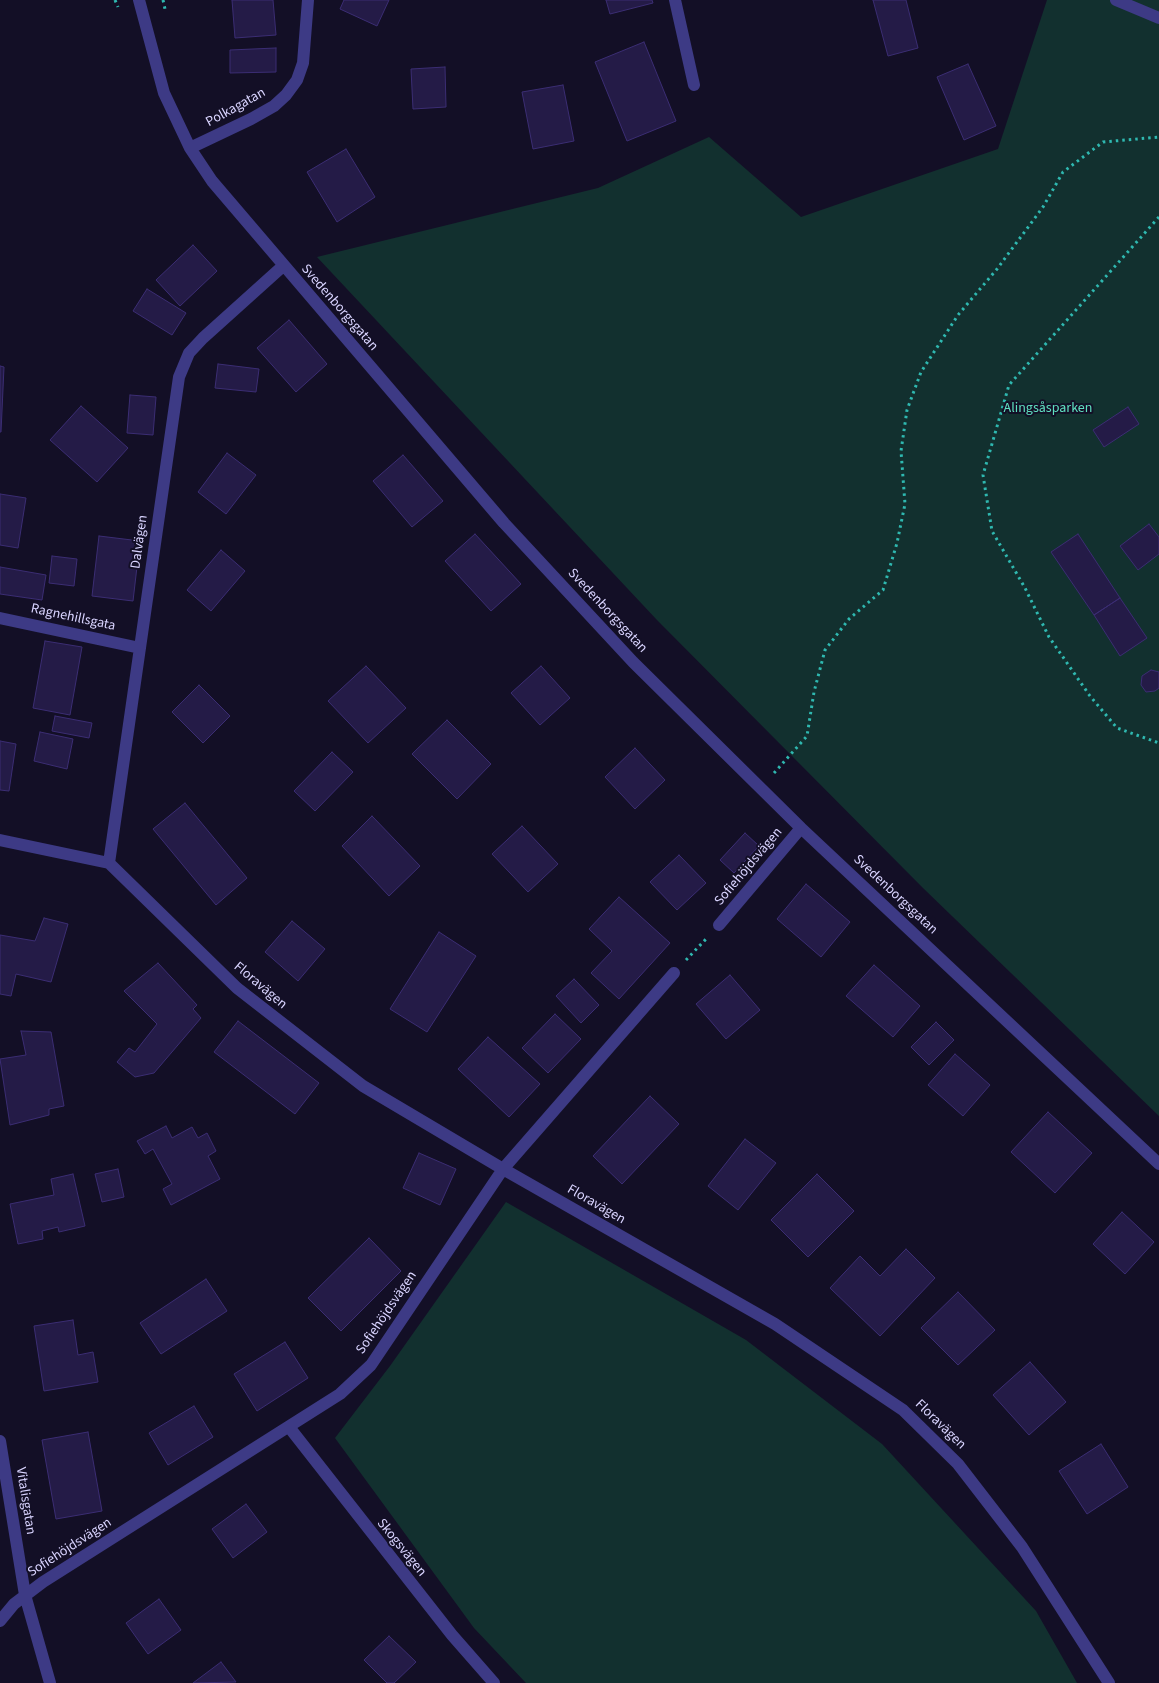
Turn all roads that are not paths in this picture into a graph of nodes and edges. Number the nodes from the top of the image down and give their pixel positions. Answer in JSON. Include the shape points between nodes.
{"nodes":[{"id":1,"x":139,"y":0,"type":"edge"},
{"id":2,"x":308,"y":0,"type":"edge"},
{"id":3,"x":675,"y":0,"type":"edge"},
{"id":4,"x":1116,"y":0,"type":"edge"},
{"id":5,"x":1159,"y":18,"type":"edge"},
{"id":6,"x":694,"y":85,"type":"dead end"},
{"id":7,"x":190,"y":148,"type":"junction"},
{"id":8,"x":283,"y":266,"type":"junction"},
{"id":9,"x":0,"y":618,"type":"edge"},
{"id":10,"x":140,"y":648,"type":"junction"},
{"id":11,"x":801,"y":828,"type":"junction"},
{"id":12,"x":0,"y":840,"type":"edge"},
{"id":13,"x":109,"y":863,"type":"junction"},
{"id":14,"x":719,"y":925,"type":"road end"},
{"id":15,"x":674,"y":973,"type":"road end"},
{"id":16,"x":1159,"y":1164,"type":"edge"},
{"id":17,"x":503,"y":1169,"type":"junction"},
{"id":18,"x":289,"y":1427,"type":"junction"},
{"id":19,"x":0,"y":1441,"type":"edge"},
{"id":20,"x":25,"y":1595,"type":"junction"},
{"id":21,"x":0,"y":1621,"type":"edge"},
{"id":22,"x":50,"y":1683,"type":"edge"},
{"id":23,"x":494,"y":1683,"type":"edge"},
{"id":24,"x":1109,"y":1683,"type":"edge"}],
"edges":[{"from":1,"to":7,"type":"street","name":"Svedenborgsgatan","via":[[164,93]]},
{"from":2,"to":7,"type":"street","name":"Polkagatan","via":[[302,63],[297,80],[286,95],[251,119]]},
{"from":3,"to":6,"type":"street"},
{"from":4,"to":5,"type":"street"},
{"from":7,"to":8,"type":"street","name":"Svedenborgsgatan","via":[[212,181]]},
{"from":8,"to":10,"type":"street","name":"Dalvägen","via":[[189,353],[179,377]]},
{"from":8,"to":11,"type":"street","name":"Svedenborgsgatan","via":[[504,523],[633,662]]},
{"from":9,"to":10,"type":"street","name":"Ragnehillsgata"},
{"from":10,"to":13,"type":"street","name":"Dalvägen"},
{"from":11,"to":14,"type":"street","name":"Sofiehöjdsvägen"},
{"from":11,"to":16,"type":"street","name":"Svedenborgsgatan"},
{"from":12,"to":13,"type":"street"},
{"from":13,"to":17,"type":"street","name":"Floravägen","via":[[237,988],[362,1086]]},
{"from":15,"to":17,"type":"street","name":"Sofiehöjdsvägen"},
{"from":17,"to":18,"type":"street","name":"Sofiehöjdsvägen","via":[[371,1365],[340,1394]]},
{"from":17,"to":24,"type":"street","name":"Floravägen","via":[[775,1324],[902,1410],[958,1464],[1022,1547]]},
{"from":18,"to":20,"type":"street","name":"Sofiehöjdsvägen"},
{"from":18,"to":23,"type":"street","name":"Skogsvägen","via":[[452,1635]]},
{"from":19,"to":20,"type":"street","name":"Vitalisgatan"},
{"from":20,"to":21,"type":"street","name":"Sofiehöjdsvägen"},
{"from":20,"to":22,"type":"street","name":"Vitalisgatan"}]}
